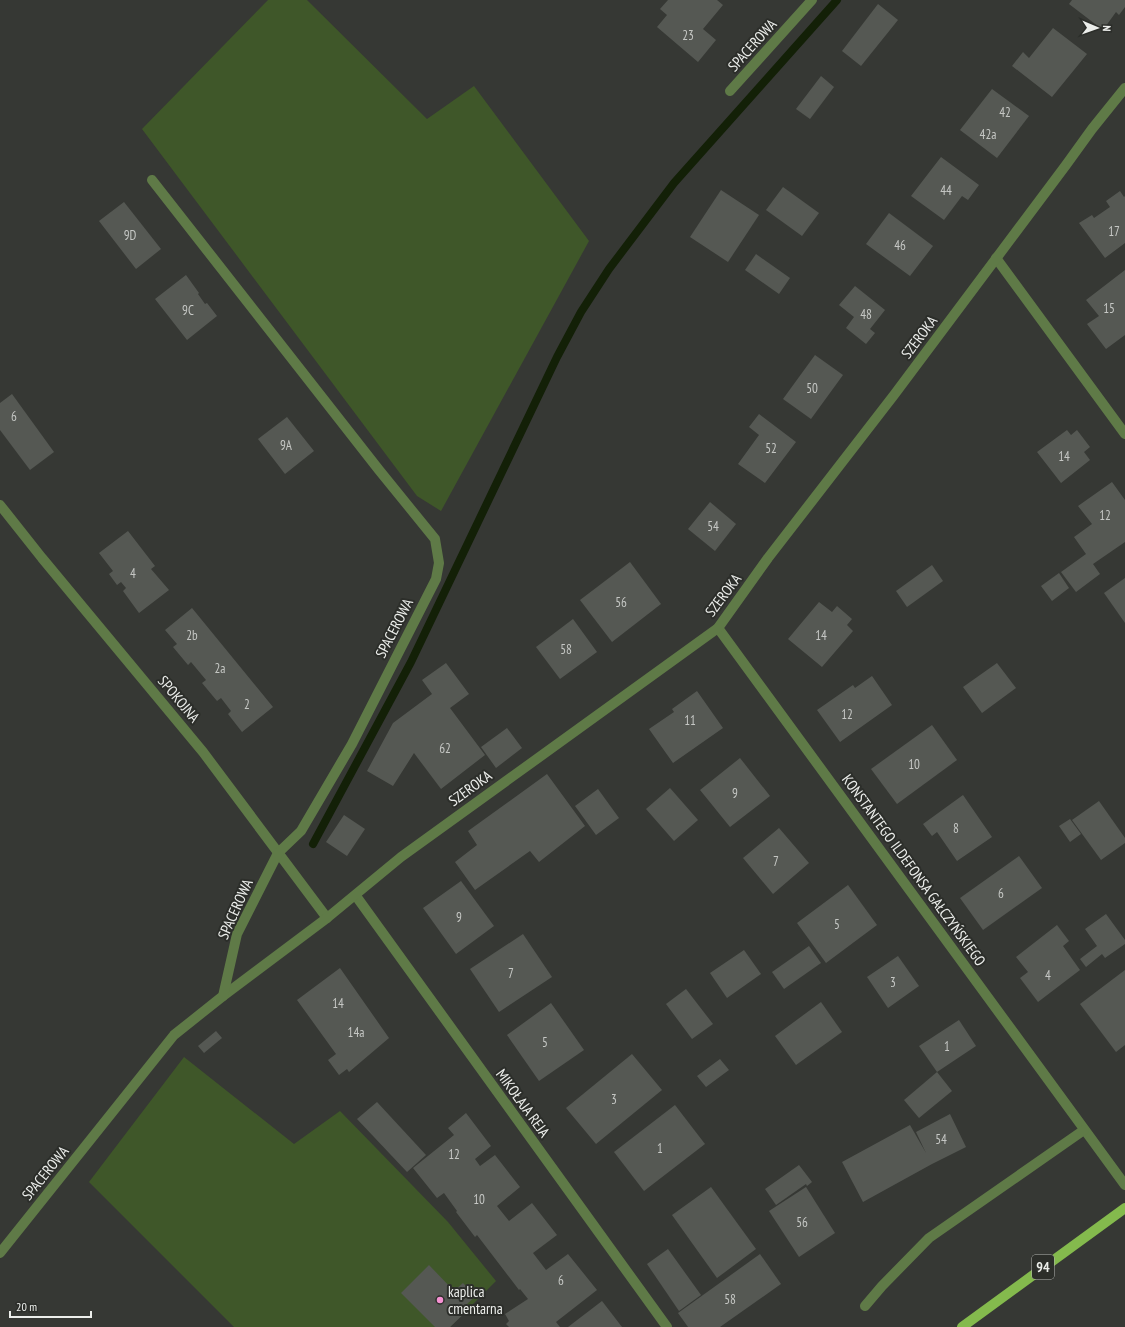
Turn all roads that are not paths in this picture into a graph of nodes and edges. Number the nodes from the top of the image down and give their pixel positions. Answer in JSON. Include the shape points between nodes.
{"nodes":[{"id":1,"x":812,"y":0,"type":"edge"},
{"id":2,"x":1125,"y":88,"type":"edge"},
{"id":3,"x":730,"y":91,"type":"dead end"},
{"id":4,"x":152,"y":180,"type":"dead end"},
{"id":5,"x":996,"y":258,"type":"junction"},
{"id":6,"x":1125,"y":434,"type":"edge"},
{"id":7,"x":0,"y":505,"type":"edge"},
{"id":8,"x":718,"y":628,"type":"junction"},
{"id":9,"x":278,"y":853,"type":"junction"},
{"id":10,"x":356,"y":896,"type":"junction"},
{"id":11,"x":327,"y":918,"type":"junction"},
{"id":12,"x":223,"y":996,"type":"junction"},
{"id":13,"x":1084,"y":1130,"type":"junction"},
{"id":14,"x":1125,"y":1185,"type":"edge"},
{"id":15,"x":1125,"y":1208,"type":"edge"},
{"id":16,"x":0,"y":1253,"type":"edge"},
{"id":17,"x":865,"y":1306,"type":"dead end"},
{"id":18,"x":667,"y":1327,"type":"edge"},
{"id":19,"x":962,"y":1327,"type":"edge"}],
"edges":[{"from":1,"to":3,"type":"street","name":"SPACEROWA"},
{"from":2,"to":5,"type":"street","name":"SZEROKA","via":[[1092,128]]},
{"from":4,"to":9,"type":"street","name":"SPACEROWA","via":[[435,539],[439,562],[436,580],[348,751],[301,831]]},
{"from":5,"to":6,"type":"street"},
{"from":5,"to":8,"type":"street","name":"SZEROKA","via":[[768,558]]},
{"from":7,"to":9,"type":"street","name":"SPOKOJNA","via":[[203,752]]},
{"from":8,"to":10,"type":"street","name":"SZEROKA","via":[[401,857]]},
{"from":8,"to":13,"type":"street","name":"KONSTANTEGO ILDEFONSA GAŁCZYŃSKIEGO"},
{"from":9,"to":11,"type":"street","name":"SPOKOJNA"},
{"from":9,"to":12,"type":"street","name":"SPACEROWA","via":[[237,934]]},
{"from":10,"to":11,"type":"street","name":"SZEROKA"},
{"from":10,"to":18,"type":"street","name":"MIKOŁAJA REJA"},
{"from":11,"to":12,"type":"street","name":"SZEROKA"},
{"from":12,"to":16,"type":"street","name":"SPACEROWA","via":[[174,1035]]},
{"from":13,"to":14,"type":"street","name":"KONSTANTEGO ILDEFONSA GAŁCZYŃSKIEGO"},
{"from":13,"to":17,"type":"street","via":[[929,1238]]},
{"from":15,"to":19,"type":"main road","number":"94"}]}
